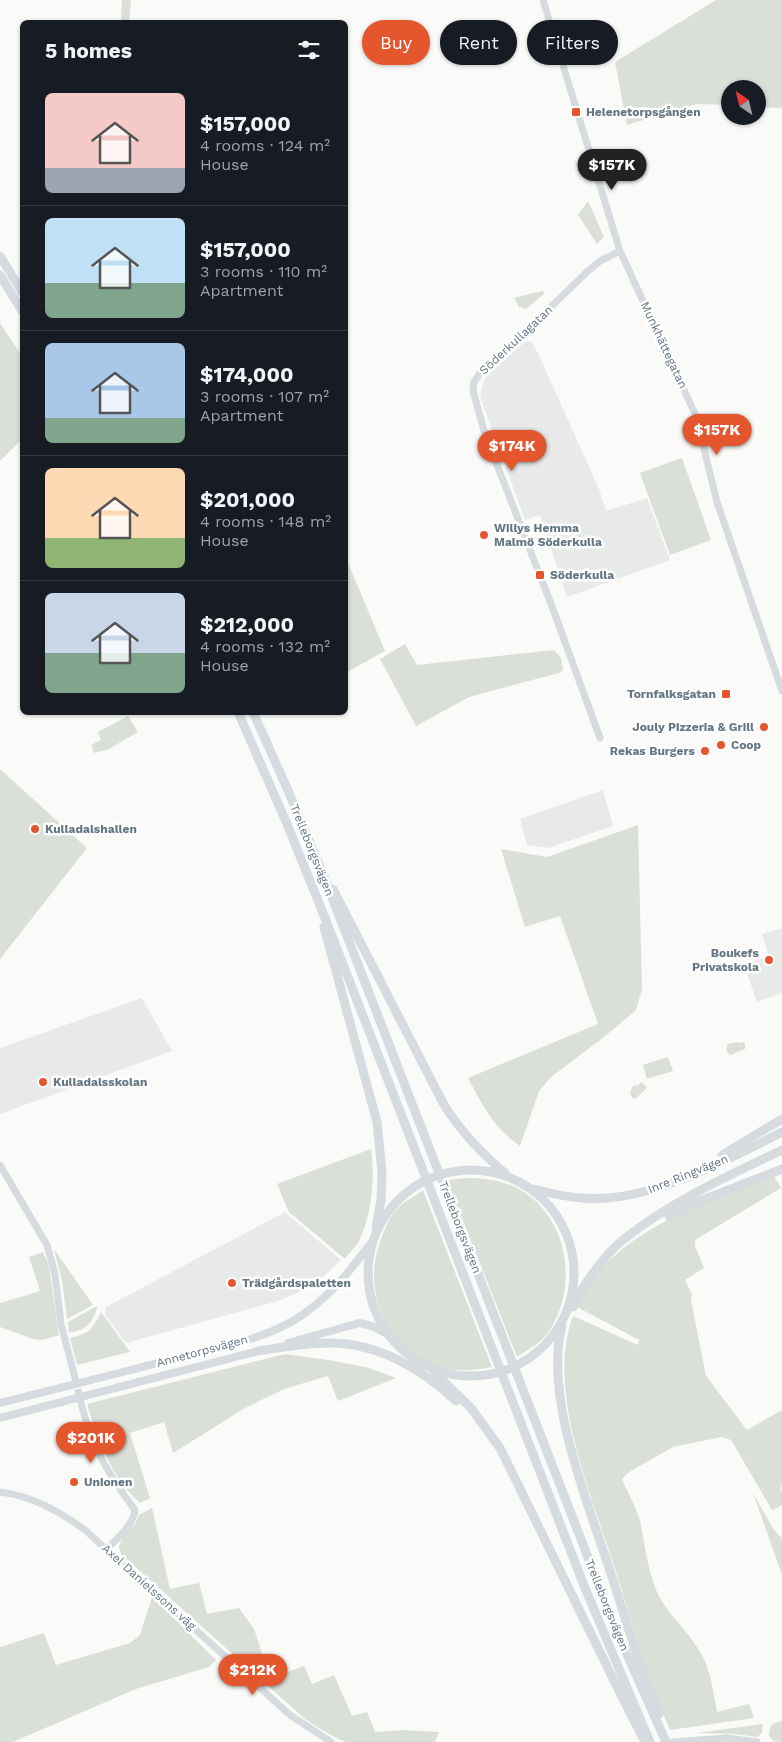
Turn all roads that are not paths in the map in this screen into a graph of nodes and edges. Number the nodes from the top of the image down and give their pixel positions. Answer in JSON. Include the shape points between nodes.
{"nodes":[{"id":1,"x":543,"y":0,"type":"edge"},
{"id":2,"x":620,"y":251,"type":"junction"},
{"id":3,"x":0,"y":256,"type":"edge"},
{"id":4,"x":0,"y":275,"type":"edge"},
{"id":5,"x":20,"y":289,"type":"edge"},
{"id":6,"x":20,"y":308,"type":"edge"},
{"id":7,"x":782,"y":691,"type":"edge"},
{"id":8,"x":239,"y":715,"type":"edge"},
{"id":9,"x":254,"y":715,"type":"edge"},
{"id":10,"x":600,"y":738,"type":"dead end"},
{"id":11,"x":321,"y":869,"type":"junction"},
{"id":12,"x":321,"y":908,"type":"junction"},
{"id":13,"x":782,"y":1120,"type":"edge"},
{"id":14,"x":782,"y":1132,"type":"edge"},
{"id":15,"x":782,"y":1150,"type":"edge"},
{"id":16,"x":0,"y":1165,"type":"edge"},
{"id":17,"x":782,"y":1169,"type":"edge"},
{"id":18,"x":511,"y":1178,"type":"junction"},
{"id":19,"x":530,"y":1188,"type":"junction"},
{"id":20,"x":624,"y":1196,"type":"junction"},
{"id":21,"x":376,"y":1232,"type":"junction"},
{"id":22,"x":621,"y":1241,"type":"junction"},
{"id":23,"x":372,"y":1242,"type":"junction"},
{"id":24,"x":571,"y":1298,"type":"junction"},
{"id":25,"x":565,"y":1316,"type":"junction"},
{"id":26,"x":387,"y":1334,"type":"junction"},
{"id":27,"x":258,"y":1351,"type":"junction"},
{"id":28,"x":430,"y":1368,"type":"junction"},
{"id":29,"x":74,"y":1378,"type":"tunnel mouth"},
{"id":30,"x":560,"y":1390,"type":"junction"},
{"id":31,"x":0,"y":1403,"type":"edge"},
{"id":32,"x":81,"y":1403,"type":"tunnel mouth"},
{"id":33,"x":0,"y":1418,"type":"edge"},
{"id":34,"x":0,"y":1492,"type":"edge"},
{"id":35,"x":530,"y":1507,"type":"junction"},
{"id":36,"x":107,"y":1549,"type":"junction"},
{"id":37,"x":331,"y":1742,"type":"edge"},
{"id":38,"x":646,"y":1742,"type":"edge"},
{"id":39,"x":650,"y":1742,"type":"edge"},
{"id":40,"x":666,"y":1742,"type":"edge"},
{"id":41,"x":672,"y":1742,"type":"edge"},
{"id":42,"x":757,"y":1742,"type":"edge"}],
"edges":[{"from":1,"to":2,"type":"street","name":"Munkhättegatan"},
{"from":2,"to":7,"type":"street","name":"Munkhättegatan","via":[[696,416],[717,502]]},
{"from":2,"to":10,"type":"street","name":"Söderkullagatan","via":[[588,271],[482,370],[473,391],[485,434]]},
{"from":3,"to":5,"type":"highway"},
{"from":4,"to":6,"type":"highway"},
{"from":8,"to":12,"type":"highway","name":"Trelleborgsvägen"},
{"from":9,"to":11,"type":"highway","name":"Trelleborgsvägen"},
{"from":11,"to":18,"type":"highway","via":[[448,1111],[474,1145]]},
{"from":11,"to":40,"type":"highway","name":"Trelleborgsvägen","via":[[600,1590]]},
{"from":12,"to":21,"type":"highway","via":[[380,1140],[382,1184]]},
{"from":12,"to":39,"type":"highway","name":"Trelleborgsvägen","via":[[585,1588]]},
{"from":13,"to":20,"type":"highway","via":[[695,1168]]},
{"from":14,"to":20,"type":"highway","name":"Inre Ringvägen","via":[[690,1176]]},
{"from":15,"to":22,"type":"highway","name":"Inre Ringvägen","via":[[682,1202]]},
{"from":16,"to":29,"type":"street","via":[[49,1252]]},
{"from":17,"to":22,"type":"highway","via":[[678,1211]]},
{"from":18,"to":19,"type":"highway"},
{"from":18,"to":21,"type":"highway","via":[[487,1171],[462,1170],[428,1179],[399,1198]]},
{"from":19,"to":20,"type":"highway","name":"Inre Ringvägen","via":[[582,1198]]},
{"from":19,"to":24,"type":"highway","via":[[549,1205],[568,1237],[574,1261]]},
{"from":21,"to":23,"type":"highway"},
{"from":22,"to":24,"type":"highway","via":[[579,1284]]},
{"from":22,"to":30,"type":"highway","via":[[588,1280],[574,1304],[563,1341]]},
{"from":23,"to":26,"type":"highway","via":[[368,1290],[375,1313]]},
{"from":23,"to":31,"type":"main road","name":"Annetorpsvägen","via":[[330,1292],[304,1314],[277,1329],[216,1348]]},
{"from":24,"to":25,"type":"highway"},
{"from":25,"to":28,"type":"highway","via":[[538,1352],[514,1367],[473,1377]]},
{"from":25,"to":30,"type":"highway","via":[[558,1344]]},
{"from":26,"to":27,"type":"main road","name":"Annetorpsvägen","via":[[359,1323]]},
{"from":26,"to":28,"type":"highway","via":[[406,1354]]},
{"from":27,"to":33,"type":"main road","name":"Annetorpsvägen"},
{"from":27,"to":35,"type":"highway","via":[[302,1344],[343,1343],[383,1353],[417,1370],[451,1396],[475,1421]]},
{"from":28,"to":35,"type":"highway","via":[[471,1408],[489,1431]]},
{"from":30,"to":41,"type":"highway","via":[[576,1467],[637,1654]]},
{"from":32,"to":36,"type":"street","via":[[88,1432],[100,1458],[135,1510],[130,1524]]},
{"from":34,"to":36,"type":"street","name":"Axel Danielssons väg","via":[[26,1497],[64,1514]]},
{"from":35,"to":38,"type":"highway"},
{"from":36,"to":37,"type":"street","name":"Axel Danielssons väg","via":[[290,1715]]},
{"from":41,"to":42,"type":"street","via":[[727,1738]]}]}
